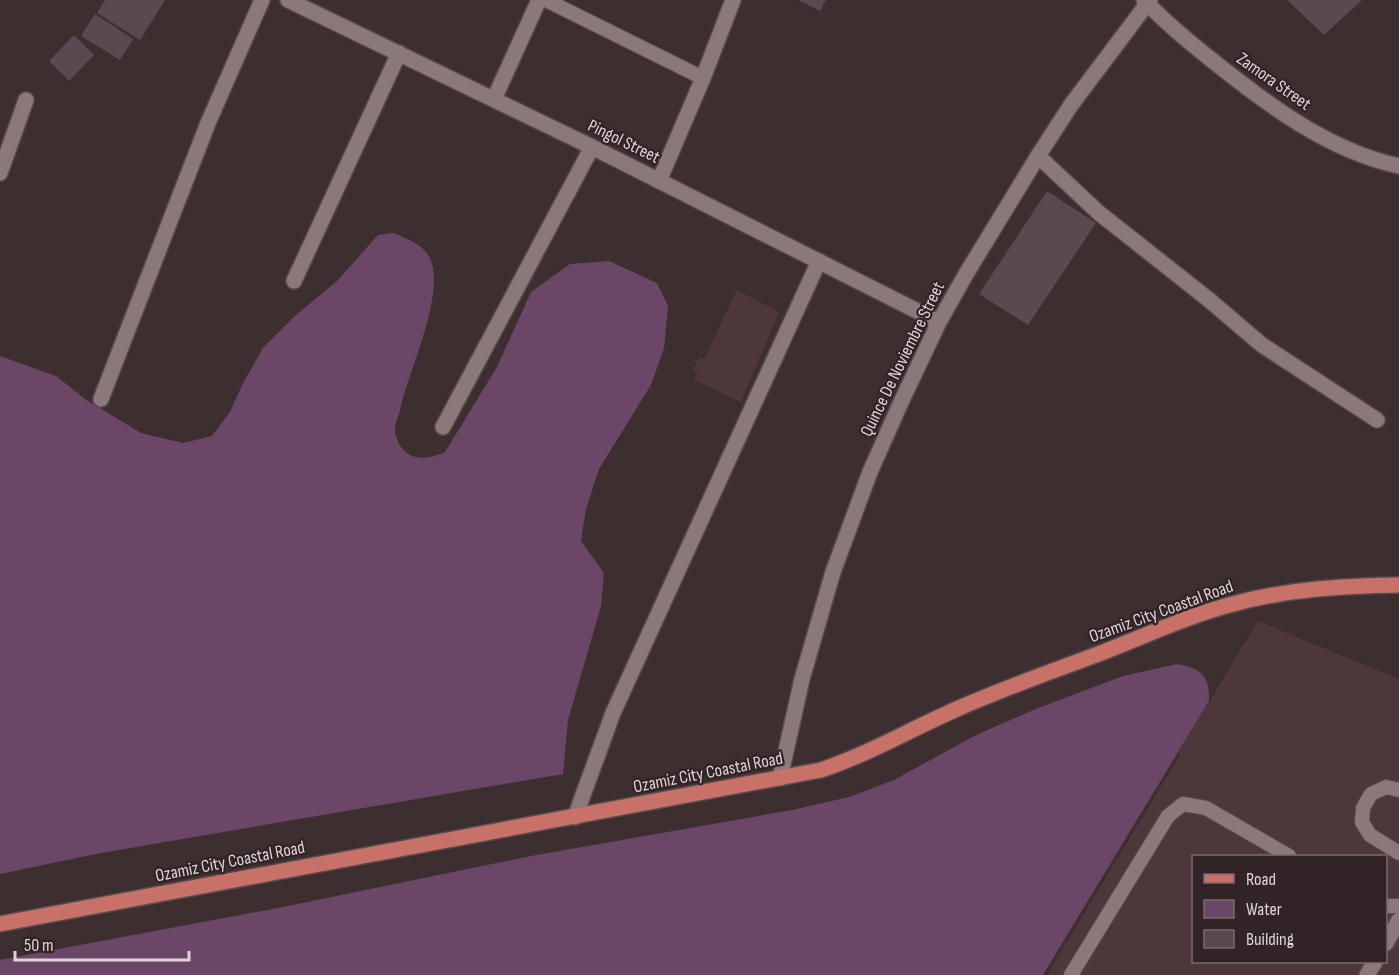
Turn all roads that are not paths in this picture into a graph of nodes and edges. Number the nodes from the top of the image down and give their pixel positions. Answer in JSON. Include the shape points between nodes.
{"nodes":[{"id":1,"x":262,"y":0,"type":"edge"},
{"id":2,"x":288,"y":0,"type":"edge"},
{"id":3,"x":539,"y":0,"type":"edge"},
{"id":4,"x":546,"y":0,"type":"edge"},
{"id":5,"x":733,"y":0,"type":"edge"},
{"id":6,"x":1147,"y":1,"type":"edge"},
{"id":7,"x":399,"y":53,"type":"junction"},
{"id":8,"x":703,"y":78,"type":"junction"},
{"id":9,"x":494,"y":99,"type":"junction"},
{"id":10,"x":26,"y":100,"type":"dead end"},
{"id":11,"x":592,"y":147,"type":"junction"},
{"id":12,"x":1038,"y":156,"type":"junction"},
{"id":13,"x":1399,"y":166,"type":"edge"},
{"id":14,"x":0,"y":172,"type":"edge"},
{"id":15,"x":659,"y":181,"type":"junction"},
{"id":16,"x":819,"y":261,"type":"junction"},
{"id":17,"x":294,"y":281,"type":"dead end"},
{"id":18,"x":939,"y":322,"type":"junction"},
{"id":19,"x":101,"y":399,"type":"dead end"},
{"id":20,"x":1377,"y":420,"type":"dead end"},
{"id":21,"x":443,"y":427,"type":"dead end"},
{"id":22,"x":1399,"y":585,"type":"edge"},
{"id":23,"x":780,"y":778,"type":"junction"},
{"id":24,"x":1399,"y":790,"type":"edge"},
{"id":25,"x":575,"y":817,"type":"junction"},
{"id":26,"x":1399,"y":853,"type":"edge"},
{"id":27,"x":1287,"y":855,"type":"edge"},
{"id":28,"x":0,"y":924,"type":"edge"},
{"id":29,"x":1071,"y":975,"type":"edge"}],
"edges":[{"from":1,"to":19,"type":"street","via":[[208,123]]},
{"from":2,"to":7,"type":"street","name":"Pingol Street"},
{"from":3,"to":9,"type":"street"},
{"from":4,"to":8,"type":"lane"},
{"from":5,"to":8,"type":"street"},
{"from":6,"to":12,"type":"street","name":"Quince De Noviembre Street"},
{"from":6,"to":13,"type":"street","name":"Zamora Street","via":[[1240,83],[1309,130],[1363,156]]},
{"from":7,"to":9,"type":"street","name":"Pingol Street"},
{"from":7,"to":17,"type":"street"},
{"from":8,"to":15,"type":"street"},
{"from":9,"to":11,"type":"street","name":"Pingol Street"},
{"from":10,"to":14,"type":"street"},
{"from":11,"to":15,"type":"street","name":"Pingol Street"},
{"from":11,"to":21,"type":"street"},
{"from":12,"to":18,"type":"street","name":"Quince De Noviembre Street"},
{"from":12,"to":20,"type":"street","via":[[1099,213],[1262,345]]},
{"from":15,"to":16,"type":"street","name":"Pingol Street"},
{"from":16,"to":18,"type":"street","name":"Pingol Street"},
{"from":16,"to":25,"type":"street","via":[[613,713]]},
{"from":18,"to":23,"type":"street","name":"Quince De Noviembre Street","via":[[870,472],[837,562],[802,679]]},
{"from":22,"to":23,"type":"main road","name":"Ozamiz City Coastal Road","via":[[1293,592],[1231,604],[957,709],[846,762]]},
{"from":23,"to":25,"type":"main road","name":"Ozamiz City Coastal Road"},
{"from":24,"to":26,"type":"lane","via":[[1386,787],[1371,794],[1363,808],[1362,822],[1370,836]]},
{"from":25,"to":28,"type":"main road","name":"Ozamiz City Coastal Road"},
{"from":27,"to":29,"type":"lane","via":[[1206,808],[1184,804],[1168,816]]}]}
